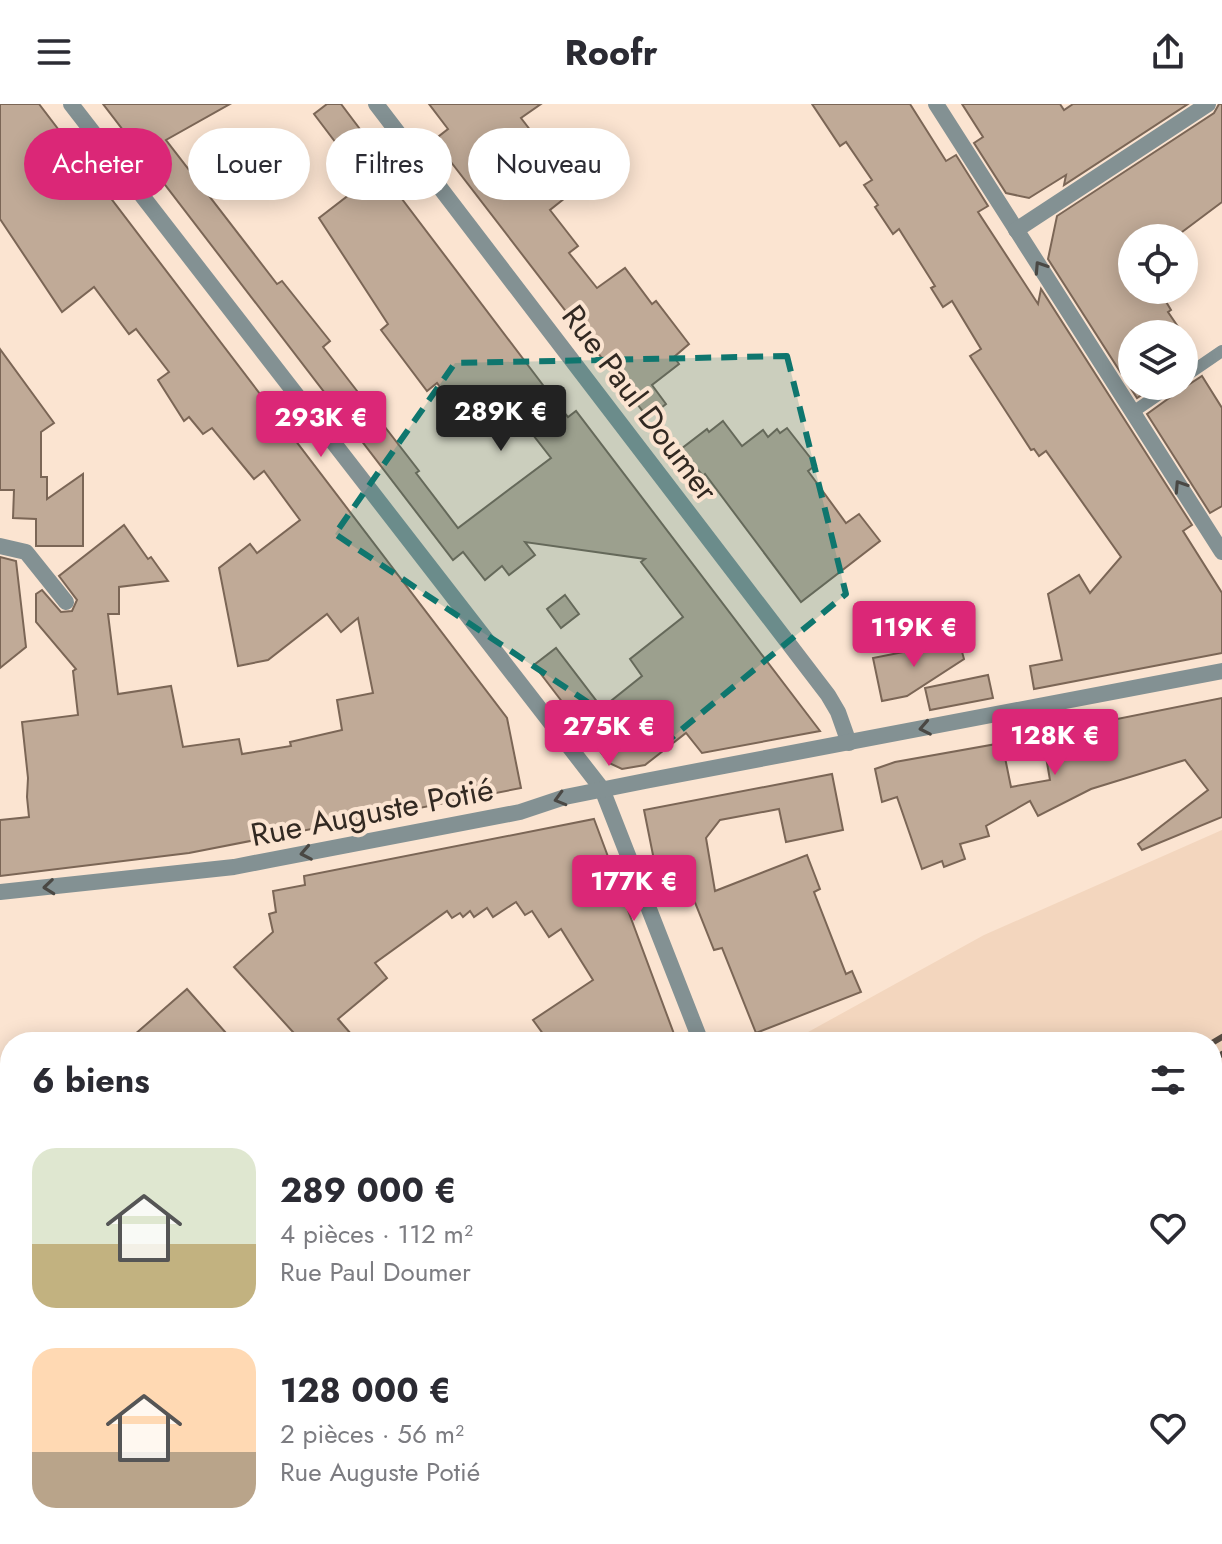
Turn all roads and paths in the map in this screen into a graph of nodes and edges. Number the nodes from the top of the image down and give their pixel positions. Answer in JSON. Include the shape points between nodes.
{"nodes":[{"id":1,"x":71,"y":104,"type":"edge"},
{"id":2,"x":376,"y":104,"type":"edge"},
{"id":3,"x":936,"y":104,"type":"edge"},
{"id":4,"x":1208,"y":104,"type":"edge"},
{"id":5,"x":1016,"y":230,"type":"junction"},
{"id":6,"x":1222,"y":351,"type":"edge"},
{"id":7,"x":1198,"y":367,"type":"edge"},
{"id":8,"x":1151,"y":400,"type":"edge"},
{"id":9,"x":1133,"y":412,"type":"junction"},
{"id":10,"x":0,"y":546,"type":"edge"},
{"id":11,"x":1222,"y":552,"type":"edge"},
{"id":12,"x":66,"y":602,"type":"dead end"},
{"id":13,"x":1222,"y":671,"type":"edge"},
{"id":14,"x":849,"y":743,"type":"junction"},
{"id":15,"x":602,"y":789,"type":"junction"},
{"id":16,"x":0,"y":892,"type":"edge"},
{"id":17,"x":697,"y":1032,"type":"edge"}],
"edges":[{"from":1,"to":15,"type":"street"},
{"from":2,"to":14,"type":"street","name":"Rue Paul Doumer","via":[[828,695]]},
{"from":3,"to":5,"type":"street"},
{"from":4,"to":5,"type":"street"},
{"from":9,"to":5,"type":"street","one_way":true},
{"from":6,"to":7,"type":"lane"},
{"from":8,"to":9,"type":"lane"},
{"from":11,"to":9,"type":"street","one_way":true},
{"from":10,"to":12,"type":"street","via":[[26,552]]},
{"from":13,"to":14,"type":"street","name":"Rue Auguste Potié","one_way":true},
{"from":14,"to":15,"type":"street","name":"Rue Auguste Potié"},
{"from":15,"to":16,"type":"street","name":"Rue Auguste Potié","one_way":true,"via":[[520,812],[246,865]]},
{"from":15,"to":17,"type":"street"}]}
